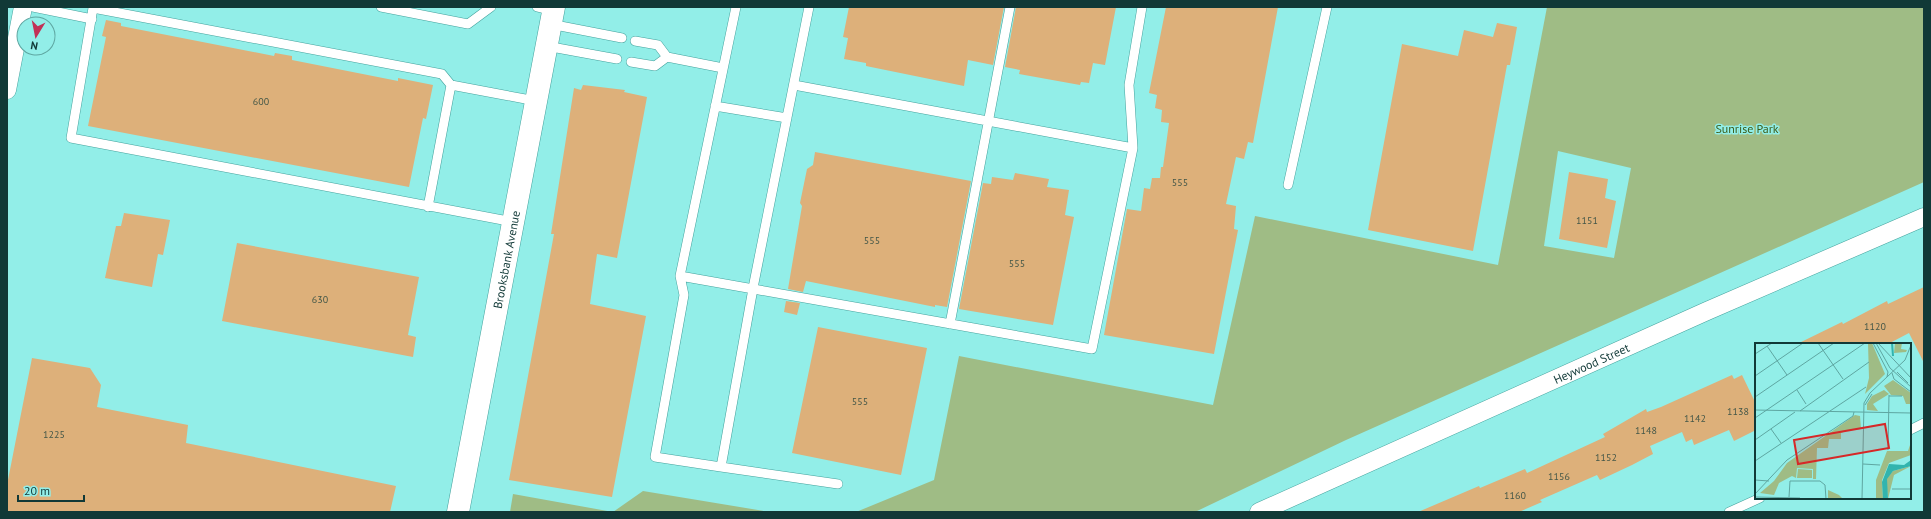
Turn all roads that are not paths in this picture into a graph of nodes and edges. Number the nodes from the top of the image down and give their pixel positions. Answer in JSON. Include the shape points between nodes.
{"nodes":[{"id":1,"x":23,"y":7,"type":"edge"},
{"id":2,"x":33,"y":7,"type":"edge"},
{"id":3,"x":381,"y":7,"type":"edge"},
{"id":4,"x":491,"y":7,"type":"edge"},
{"id":5,"x":736,"y":7,"type":"edge"},
{"id":6,"x":809,"y":7,"type":"edge"},
{"id":7,"x":1010,"y":7,"type":"edge"},
{"id":8,"x":1142,"y":7,"type":"edge"},
{"id":9,"x":1327,"y":7,"type":"edge"},
{"id":10,"x":549,"y":12,"type":"edge"},
{"id":11,"x":92,"y":19,"type":"junction"},
{"id":12,"x":622,"y":38,"type":"dead end"},
{"id":13,"x":635,"y":41,"type":"dead end"},
{"id":14,"x":546,"y":46,"type":"junction"},
{"id":15,"x":667,"y":57,"type":"junction"},
{"id":16,"x":617,"y":59,"type":"dead end"},
{"id":17,"x":631,"y":62,"type":"dead end"},
{"id":18,"x":723,"y":68,"type":"junction"},
{"id":19,"x":794,"y":84,"type":"junction"},
{"id":20,"x":451,"y":85,"type":"junction"},
{"id":21,"x":7,"y":90,"type":"edge"},
{"id":22,"x":536,"y":101,"type":"junction"},
{"id":23,"x":715,"y":106,"type":"junction"},
{"id":24,"x":787,"y":118,"type":"junction"},
{"id":25,"x":988,"y":121,"type":"junction"},
{"id":26,"x":1133,"y":148,"type":"junction"},
{"id":27,"x":1288,"y":185,"type":"dead end"},
{"id":28,"x":428,"y":206,"type":"junction"},
{"id":29,"x":1924,"y":217,"type":"edge"},
{"id":30,"x":513,"y":222,"type":"junction"},
{"id":31,"x":680,"y":276,"type":"junction"},
{"id":32,"x":752,"y":289,"type":"junction"},
{"id":33,"x":950,"y":324,"type":"junction"},
{"id":34,"x":1924,"y":423,"type":"edge"},
{"id":35,"x":1911,"y":430,"type":"edge"},
{"id":36,"x":721,"y":468,"type":"junction"},
{"id":37,"x":838,"y":484,"type":"dead end"},
{"id":38,"x":1758,"y":499,"type":"edge"},
{"id":39,"x":458,"y":512,"type":"edge"},
{"id":40,"x":1259,"y":512,"type":"edge"},
{"id":41,"x":1729,"y":512,"type":"edge"}],
"edges":[{"from":1,"to":21,"type":"street"},
{"from":2,"to":11,"type":"lane"},
{"from":3,"to":4,"type":"lane","via":[[468,24]]},
{"from":5,"to":18,"type":"lane"},
{"from":6,"to":19,"type":"lane"},
{"from":7,"to":25,"type":"lane"},
{"from":8,"to":26,"type":"lane","via":[[1129,85]]},
{"from":9,"to":27,"type":"lane"},
{"from":10,"to":12,"type":"lane"},
{"from":10,"to":14,"type":"main road","name":"Brooksbank Avenue"},
{"from":11,"to":20,"type":"lane","via":[[93,8],[442,74]]},
{"from":11,"to":28,"type":"lane","via":[[71,138]]},
{"from":13,"to":15,"type":"lane","via":[[658,45]]},
{"from":14,"to":16,"type":"lane"},
{"from":14,"to":22,"type":"main road","name":"Brooksbank Avenue"},
{"from":15,"to":17,"type":"lane","via":[[655,66]]},
{"from":15,"to":18,"type":"lane"},
{"from":18,"to":23,"type":"lane"},
{"from":19,"to":24,"type":"lane"},
{"from":19,"to":25,"type":"lane"},
{"from":20,"to":22,"type":"lane"},
{"from":20,"to":28,"type":"lane"},
{"from":22,"to":30,"type":"main road","name":"Brooksbank Avenue"},
{"from":23,"to":24,"type":"lane"},
{"from":23,"to":31,"type":"lane"},
{"from":24,"to":32,"type":"lane"},
{"from":25,"to":26,"type":"lane"},
{"from":25,"to":33,"type":"lane"},
{"from":26,"to":33,"type":"lane","via":[[1092,349]]},
{"from":28,"to":30,"type":"lane"},
{"from":29,"to":40,"type":"street","name":"Heywood Street"},
{"from":30,"to":39,"type":"main road","name":"Brooksbank Avenue"},
{"from":31,"to":32,"type":"lane"},
{"from":31,"to":36,"type":"lane","via":[[684,295],[655,457]]},
{"from":32,"to":33,"type":"lane"},
{"from":32,"to":36,"type":"lane"},
{"from":34,"to":35,"type":"lane"},
{"from":36,"to":37,"type":"lane"},
{"from":38,"to":41,"type":"lane"}]}
